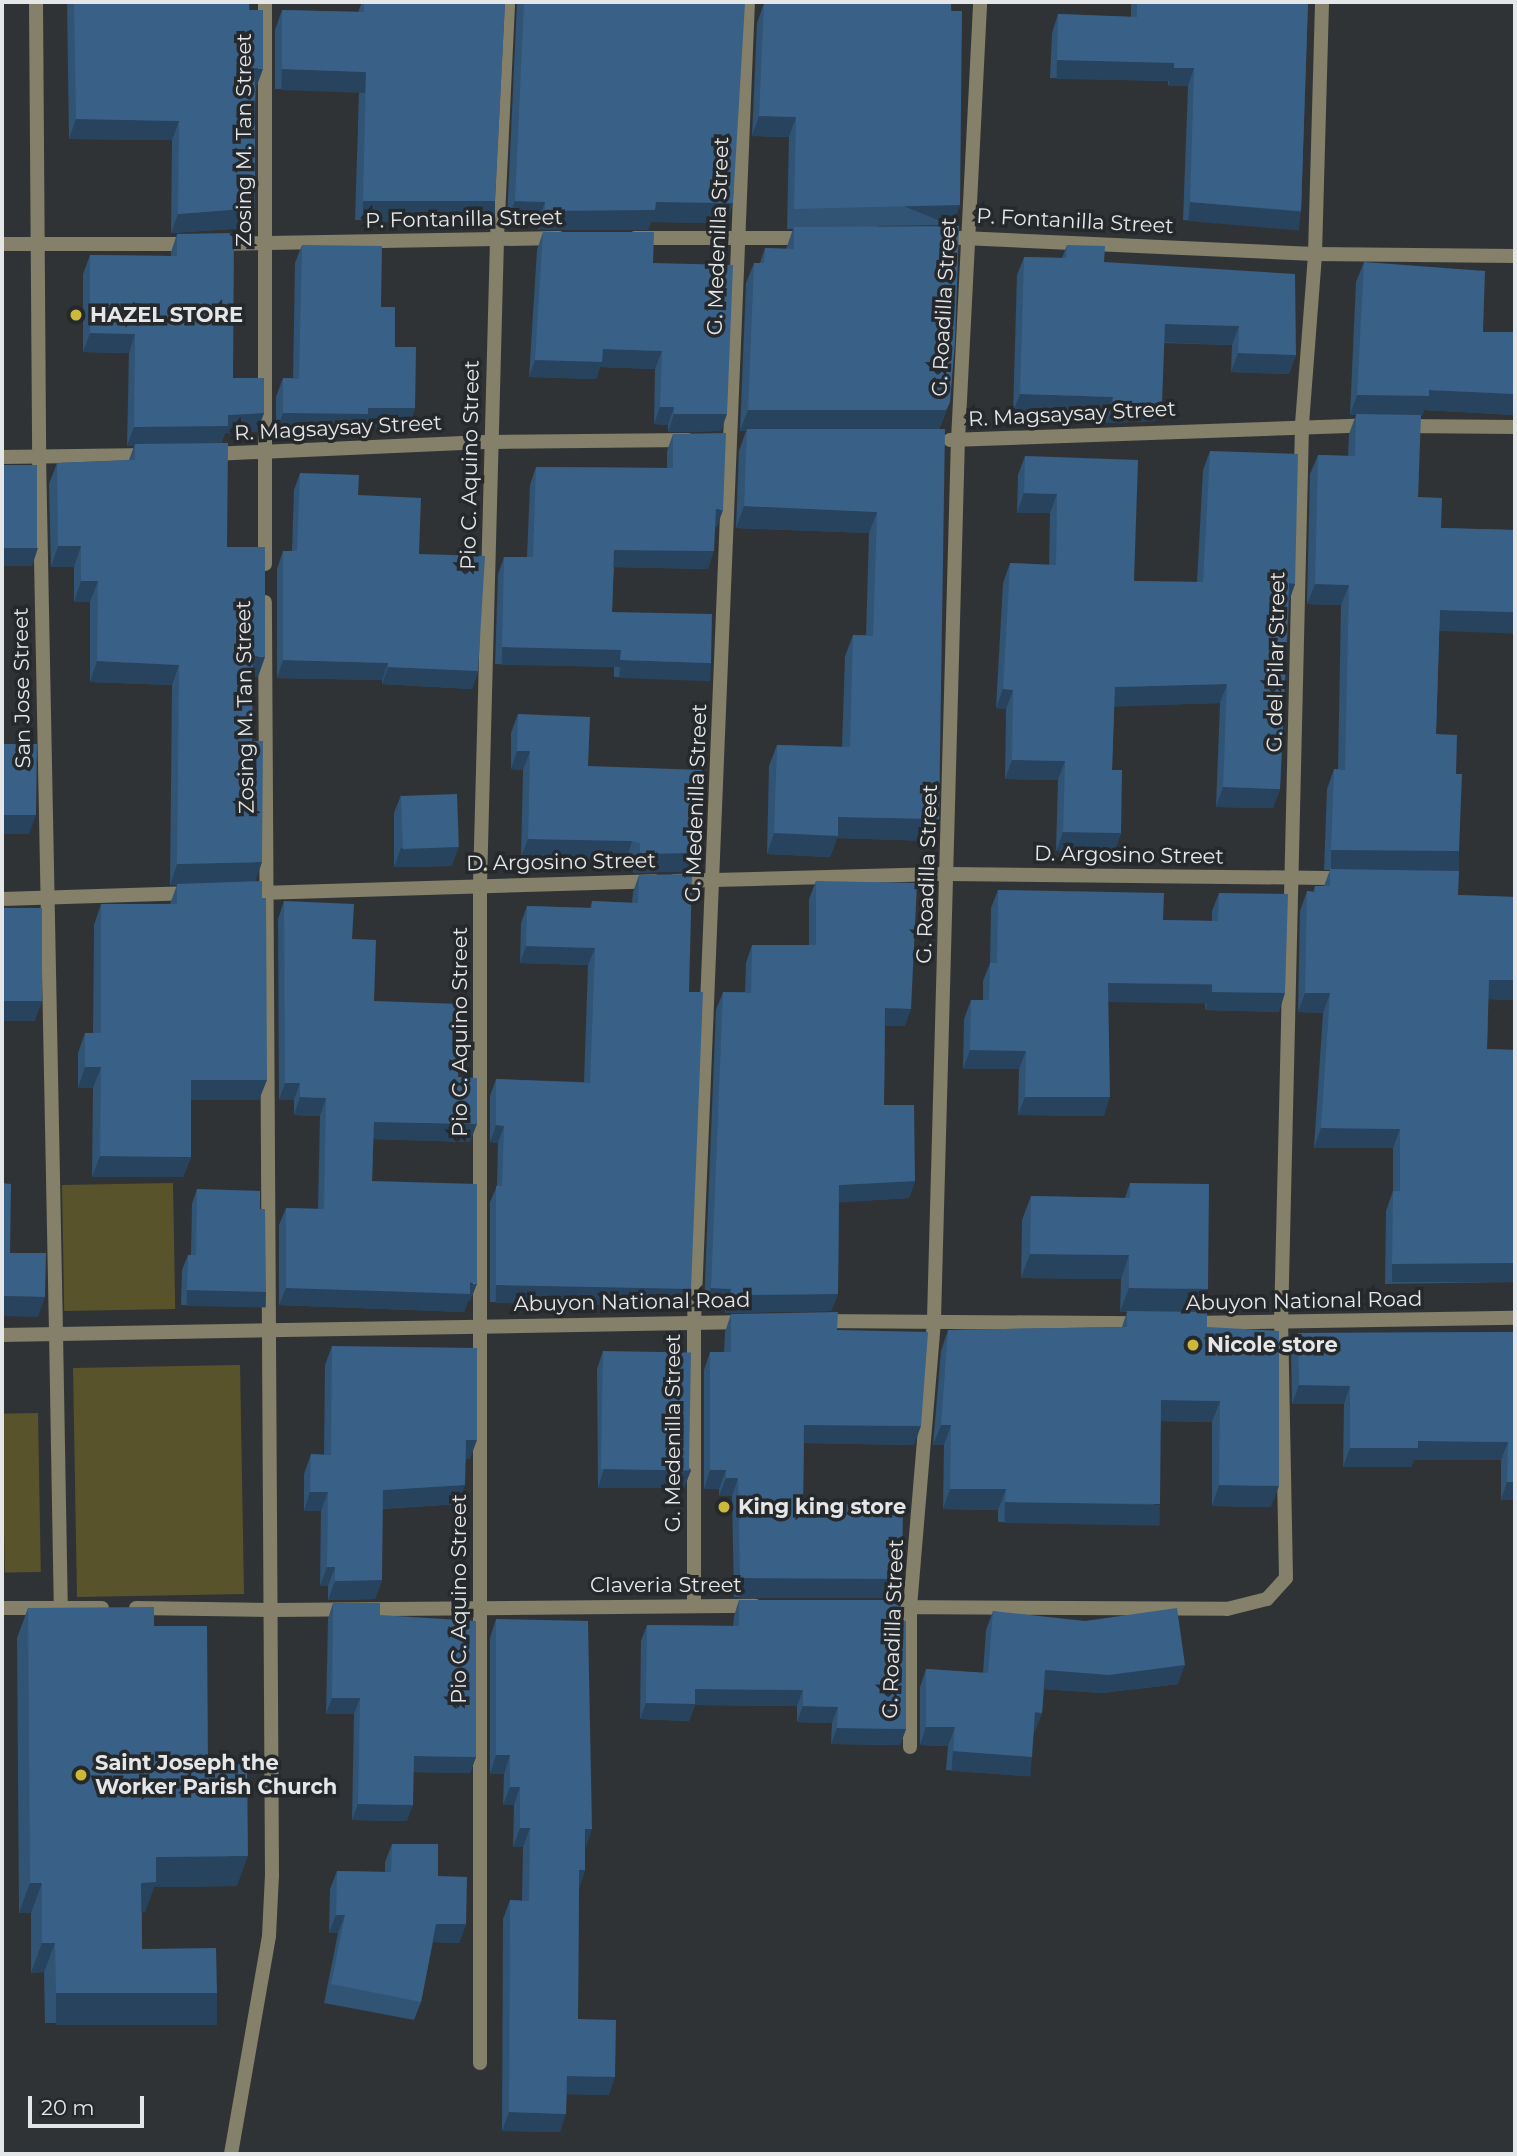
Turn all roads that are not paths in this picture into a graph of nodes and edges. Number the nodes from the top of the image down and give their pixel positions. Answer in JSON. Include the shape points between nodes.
{"nodes":[{"id":1,"x":36,"y":2,"type":"edge"},
{"id":2,"x":265,"y":2,"type":"edge"},
{"id":3,"x":508,"y":2,"type":"edge"},
{"id":4,"x":748,"y":2,"type":"edge"},
{"id":5,"x":980,"y":2,"type":"edge"},
{"id":6,"x":1322,"y":2,"type":"edge"},
{"id":7,"x":929,"y":237,"type":"edge"},
{"id":8,"x":970,"y":237,"type":"junction"},
{"id":9,"x":497,"y":238,"type":"junction"},
{"id":10,"x":578,"y":238,"type":"edge"},
{"id":11,"x":618,"y":238,"type":"edge"},
{"id":12,"x":821,"y":238,"type":"edge"},
{"id":13,"x":740,"y":239,"type":"junction"},
{"id":14,"x":38,"y":242,"type":"junction"},
{"id":15,"x":2,"y":244,"type":"edge"},
{"id":16,"x":265,"y":245,"type":"junction"},
{"id":17,"x":1315,"y":254,"type":"junction"},
{"id":18,"x":1515,"y":256,"type":"edge"},
{"id":19,"x":1302,"y":425,"type":"junction"},
{"id":20,"x":1515,"y":427,"type":"edge"},
{"id":21,"x":723,"y":440,"type":"junction"},
{"id":22,"x":931,"y":440,"type":"edge"},
{"id":23,"x":958,"y":440,"type":"junction"},
{"id":24,"x":491,"y":442,"type":"junction"},
{"id":25,"x":171,"y":454,"type":"edge"},
{"id":26,"x":198,"y":454,"type":"edge"},
{"id":27,"x":264,"y":454,"type":"junction"},
{"id":28,"x":39,"y":456,"type":"junction"},
{"id":29,"x":2,"y":457,"type":"edge"},
{"id":30,"x":949,"y":874,"type":"junction"},
{"id":31,"x":1292,"y":877,"type":"junction"},
{"id":32,"x":1361,"y":879,"type":"edge"},
{"id":33,"x":715,"y":880,"type":"junction"},
{"id":34,"x":480,"y":884,"type":"junction"},
{"id":35,"x":268,"y":892,"type":"junction"},
{"id":36,"x":212,"y":893,"type":"edge"},
{"id":37,"x":240,"y":893,"type":"edge"},
{"id":38,"x":46,"y":895,"type":"junction"},
{"id":39,"x":2,"y":899,"type":"edge"},
{"id":40,"x":1515,"y":1318,"type":"edge"},
{"id":41,"x":934,"y":1319,"type":"junction"},
{"id":42,"x":761,"y":1321,"type":"edge"},
{"id":43,"x":801,"y":1321,"type":"edge"},
{"id":44,"x":694,"y":1322,"type":"junction"},
{"id":45,"x":1281,"y":1324,"type":"junction"},
{"id":46,"x":482,"y":1326,"type":"junction"},
{"id":47,"x":271,"y":1328,"type":"junction"},
{"id":48,"x":56,"y":1332,"type":"junction"},
{"id":49,"x":2,"y":1335,"type":"edge"},
{"id":50,"x":694,"y":1605,"type":"junction"},
{"id":51,"x":775,"y":1606,"type":"edge"},
{"id":52,"x":870,"y":1607,"type":"edge"},
{"id":53,"x":910,"y":1607,"type":"junction"},
{"id":54,"x":2,"y":1608,"type":"edge"},
{"id":55,"x":61,"y":1608,"type":"junction"},
{"id":56,"x":479,"y":1608,"type":"junction"},
{"id":57,"x":272,"y":1610,"type":"junction"},
{"id":58,"x":911,"y":1747,"type":"dead end"},
{"id":59,"x":480,"y":2063,"type":"dead end"},
{"id":60,"x":231,"y":2154,"type":"edge"}],
"edges":[{"from":1,"to":14,"type":"street","name":"San Jose Street"},
{"from":2,"to":16,"type":"street","name":"Zosing M. Tan Street"},
{"from":3,"to":9,"type":"street","name":"Pio C. Aquino Street"},
{"from":4,"to":13,"type":"street","name":"G. Medenilla Street"},
{"from":5,"to":8,"type":"street","name":"G. Roadilla Street"},
{"from":6,"to":17,"type":"street","name":"G. del Pilar Street"},
{"from":7,"to":8,"type":"street","name":"P. Fontanilla Street"},
{"from":8,"to":17,"type":"street","name":"P. Fontanilla Street"},
{"from":8,"to":23,"type":"street","name":"G. Roadilla Street"},
{"from":9,"to":10,"type":"street","name":"P. Fontanilla Street"},
{"from":9,"to":16,"type":"street","name":"P. Fontanilla Street"},
{"from":9,"to":24,"type":"street","name":"Pio C. Aquino Street"},
{"from":11,"to":13,"type":"street"},
{"from":12,"to":13,"type":"street"},
{"from":13,"to":21,"type":"street","name":"G. Medenilla Street"},
{"from":14,"to":15,"type":"street","name":"P. Fontanilla Street"},
{"from":14,"to":16,"type":"street","name":"P. Fontanilla Street"},
{"from":14,"to":28,"type":"street","name":"San Jose Street"},
{"from":16,"to":27,"type":"street","name":"Zosing M. Tan Street"},
{"from":17,"to":18,"type":"street","name":"P. Fontanilla Street"},
{"from":17,"to":19,"type":"street","name":"G. del Pilar Street"},
{"from":19,"to":20,"type":"street","name":"R. Magsaysay Street"},
{"from":19,"to":23,"type":"street","name":"R. Magsaysay Street"},
{"from":19,"to":31,"type":"street","name":"G. del Pilar Street"},
{"from":21,"to":24,"type":"street","name":"R. Magsaysay Street"},
{"from":21,"to":33,"type":"street","name":"G. Medenilla Street"},
{"from":22,"to":23,"type":"street","name":"R. Magsaysay Street"},
{"from":23,"to":30,"type":"street","name":"G. Roadilla Street"},
{"from":24,"to":27,"type":"street","name":"R. Magsaysay Street"},
{"from":24,"to":34,"type":"street","name":"Pio C. Aquino Street"},
{"from":25,"to":28,"type":"street"},
{"from":26,"to":27,"type":"street","name":"R. Magsaysay Street"},
{"from":27,"to":35,"type":"street","name":"Zosing M. Tan Street"},
{"from":28,"to":29,"type":"street"},
{"from":28,"to":38,"type":"street","name":"San Jose Street"},
{"from":30,"to":31,"type":"street","name":"D. Argosino Street"},
{"from":30,"to":33,"type":"street","name":"D. Argosino Street"},
{"from":30,"to":41,"type":"street","name":"G. Roadilla Street"},
{"from":31,"to":32,"type":"street","name":"D. Argosino Street"},
{"from":31,"to":45,"type":"street","name":"G. del Pilar Street"},
{"from":33,"to":34,"type":"street","name":"D. Argosino Street"},
{"from":33,"to":44,"type":"street","name":"G. Medenilla Street"},
{"from":34,"to":35,"type":"street","name":"D. Argosino Street"},
{"from":34,"to":46,"type":"street","name":"Pio C. Aquino Street"},
{"from":35,"to":37,"type":"street","name":"D. Argosino Street"},
{"from":35,"to":47,"type":"street","name":"Zosing M. Tan Street"},
{"from":36,"to":38,"type":"street"},
{"from":38,"to":39,"type":"street"},
{"from":38,"to":48,"type":"street","name":"San Jose Street"},
{"from":40,"to":45,"type":"street","name":"Abuyon National Road"},
{"from":41,"to":43,"type":"street","name":"Abuyon National Road"},
{"from":41,"to":45,"type":"street","name":"Abuyon National Road"},
{"from":41,"to":53,"type":"street","name":"G. Roadilla Street"},
{"from":42,"to":44,"type":"street","name":"Abuyon National Road"},
{"from":44,"to":46,"type":"street","name":"Abuyon National Road"},
{"from":44,"to":50,"type":"street","name":"G. Medenilla Street"},
{"from":45,"to":53,"type":"street","name":"G. del Pilar Street","via":[[1286,1578],[1267,1600],[1227,1609]]},
{"from":46,"to":47,"type":"street","name":"Abuyon National Road"},
{"from":46,"to":56,"type":"street","name":"Pio C. Aquino Street"},
{"from":47,"to":48,"type":"street","name":"Abuyon National Road"},
{"from":47,"to":57,"type":"street","name":"Zosing M. Tan Street"},
{"from":48,"to":49,"type":"street","name":"Abuyon National Road"},
{"from":48,"to":55,"type":"street","name":"San Jose Street"},
{"from":50,"to":51,"type":"street","name":"Claveria Street"},
{"from":50,"to":56,"type":"street","name":"Claveria Street"},
{"from":52,"to":53,"type":"street"},
{"from":53,"to":58,"type":"street","name":"G. Roadilla Street"},
{"from":54,"to":55,"type":"street","name":"Claveria Street"},
{"from":55,"to":57,"type":"street","name":"Claveria Street"},
{"from":56,"to":57,"type":"street","name":"Claveria Street"},
{"from":56,"to":59,"type":"street","name":"Pio C. Aquino Street"},
{"from":57,"to":60,"type":"street","name":"Zosing M. Tan Street","via":[[269,1936]]}]}
